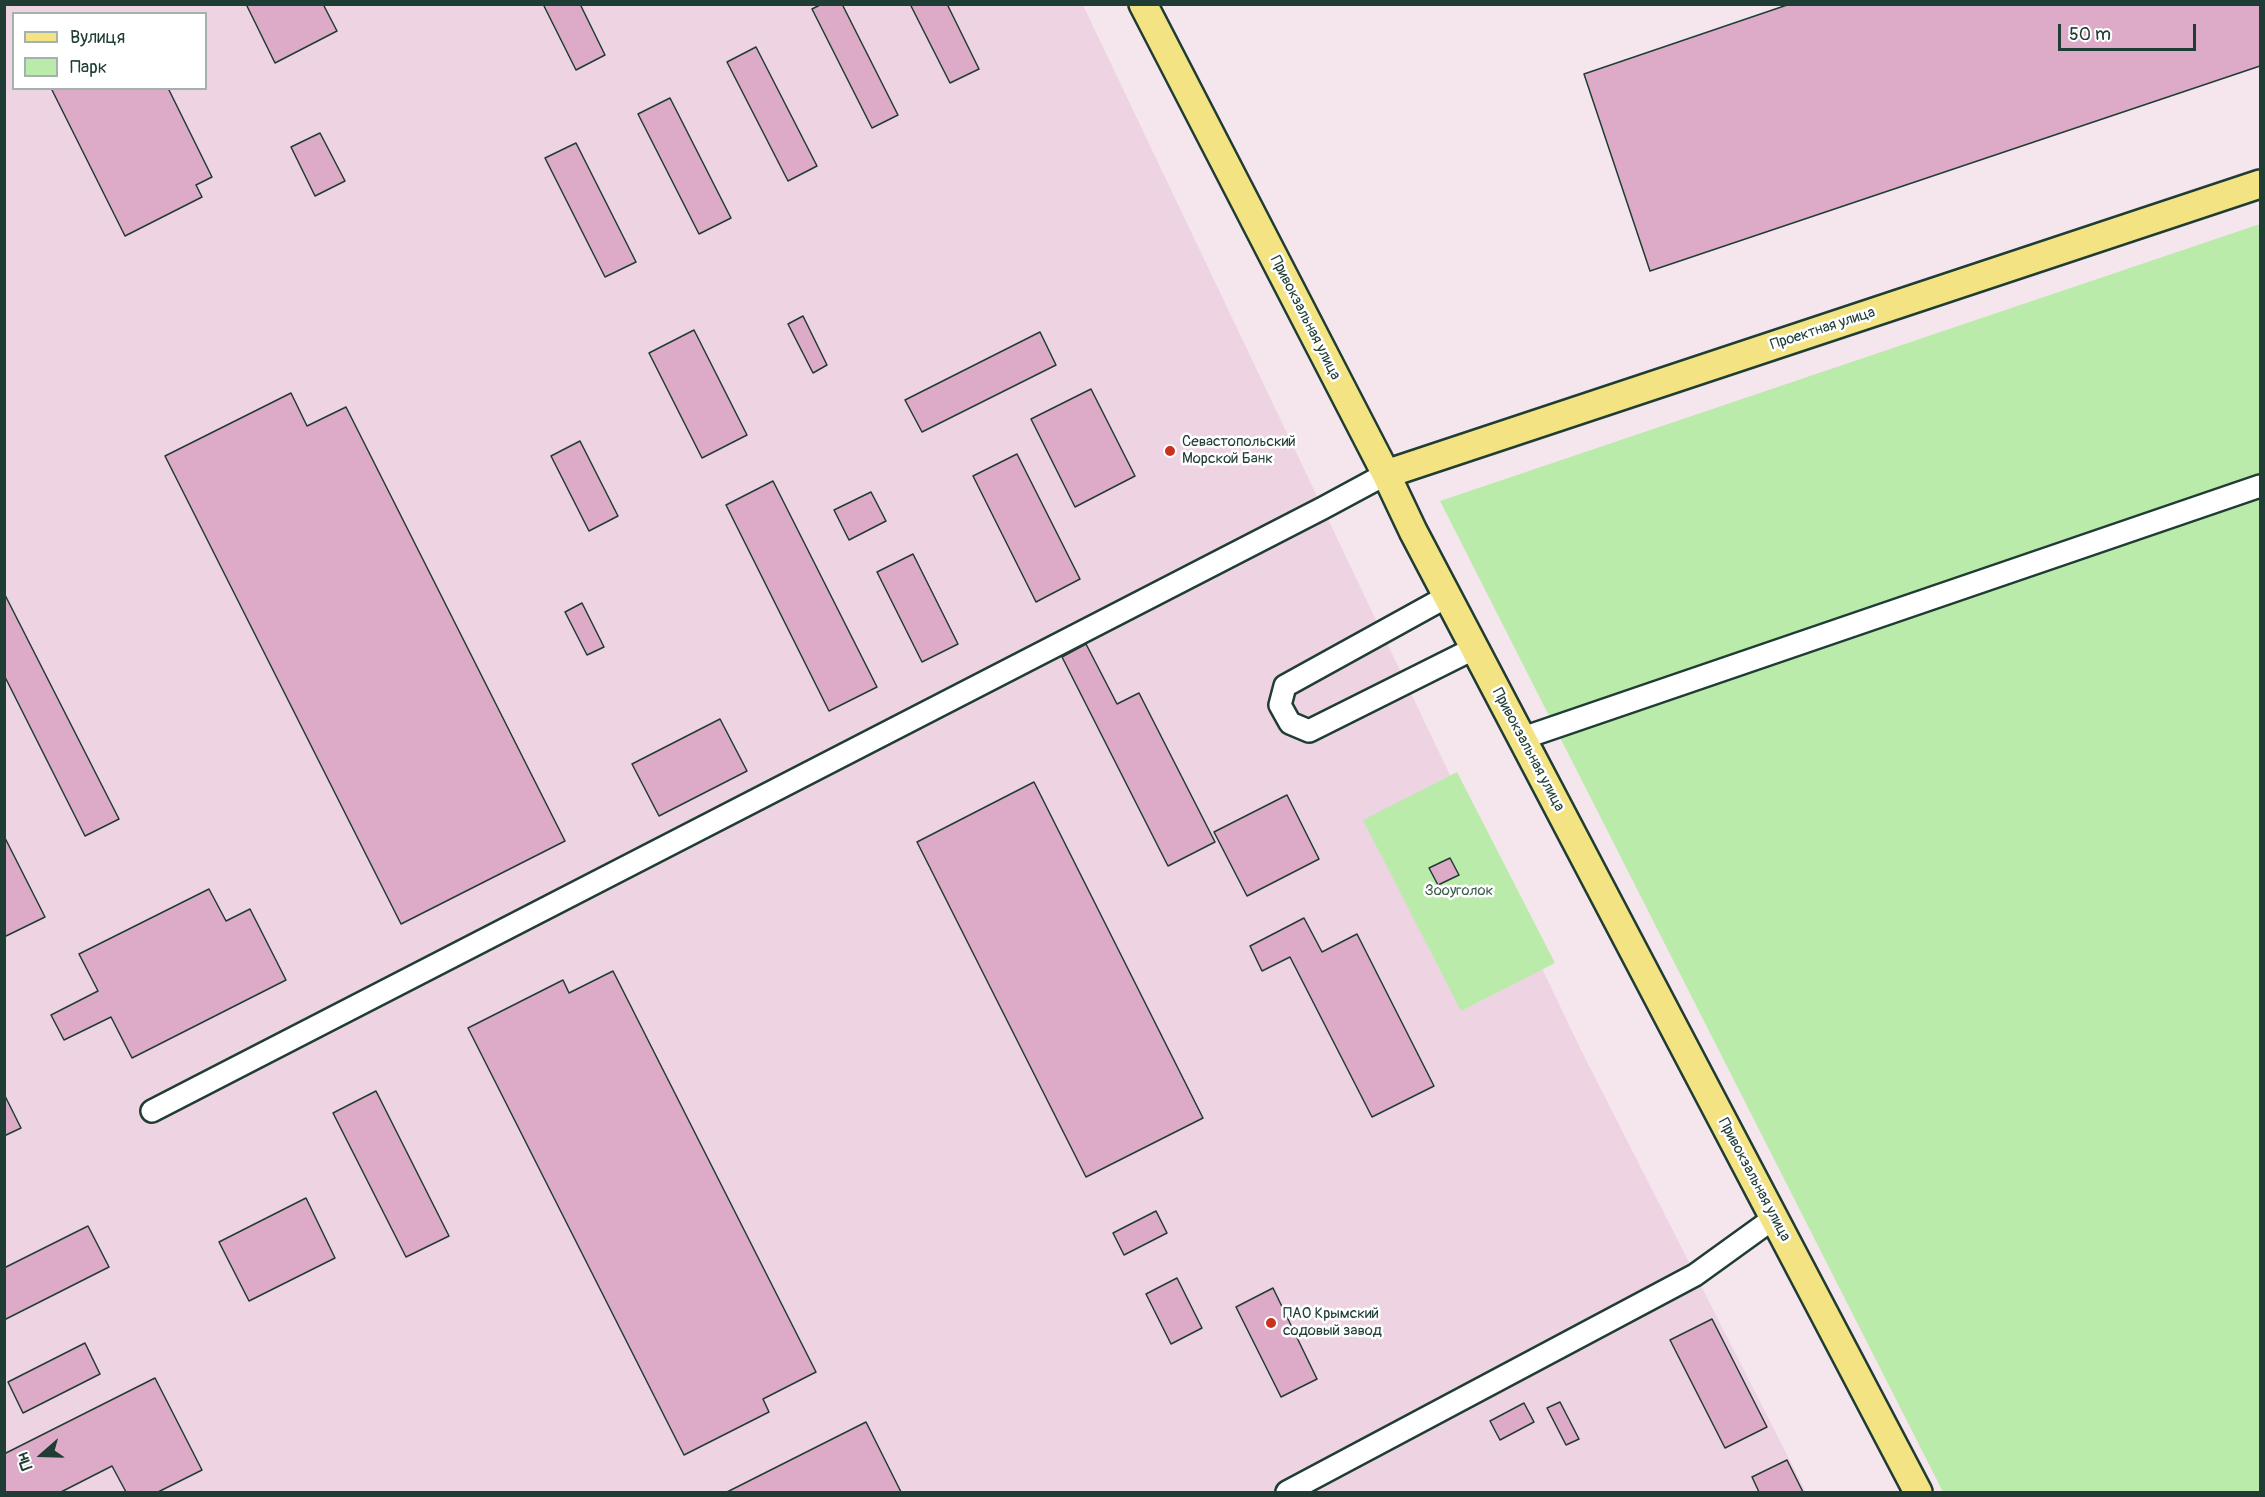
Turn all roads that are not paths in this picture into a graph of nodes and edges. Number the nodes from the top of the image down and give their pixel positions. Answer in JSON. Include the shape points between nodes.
{"nodes":[{"id":1,"x":1143,"y":4,"type":"edge"},
{"id":2,"x":2260,"y":184,"type":"edge"},
{"id":3,"x":1386,"y":474,"type":"junction"},
{"id":4,"x":2260,"y":486,"type":"edge"},
{"id":5,"x":1448,"y":596,"type":"junction"},
{"id":6,"x":1475,"y":648,"type":"junction"},
{"id":7,"x":1522,"y":738,"type":"junction"},
{"id":8,"x":152,"y":1111,"type":"dead end"},
{"id":9,"x":1774,"y":1218,"type":"junction"},
{"id":10,"x":1287,"y":1492,"type":"edge"},
{"id":11,"x":1918,"y":1492,"type":"edge"}],
"edges":[{"from":1,"to":3,"type":"main road","name":"Привокзальная улица"},
{"from":2,"to":3,"type":"main road","name":"Проектная улица"},
{"from":3,"to":5,"type":"main road","name":"Привокзальная улица"},
{"from":3,"to":8,"type":"lane"},
{"from":4,"to":7,"type":"lane"},
{"from":5,"to":6,"type":"main road","name":"Привокзальная улица"},
{"from":5,"to":6,"type":"lane","via":[[1285,686],[1280,705],[1290,723],[1309,731]]},
{"from":6,"to":7,"type":"main road","name":"Привокзальная улица"},
{"from":7,"to":9,"type":"main road","name":"Привокзальная улица"},
{"from":9,"to":10,"type":"lane","via":[[1695,1275]]},
{"from":9,"to":11,"type":"main road","name":"Привокзальная улица"}]}
